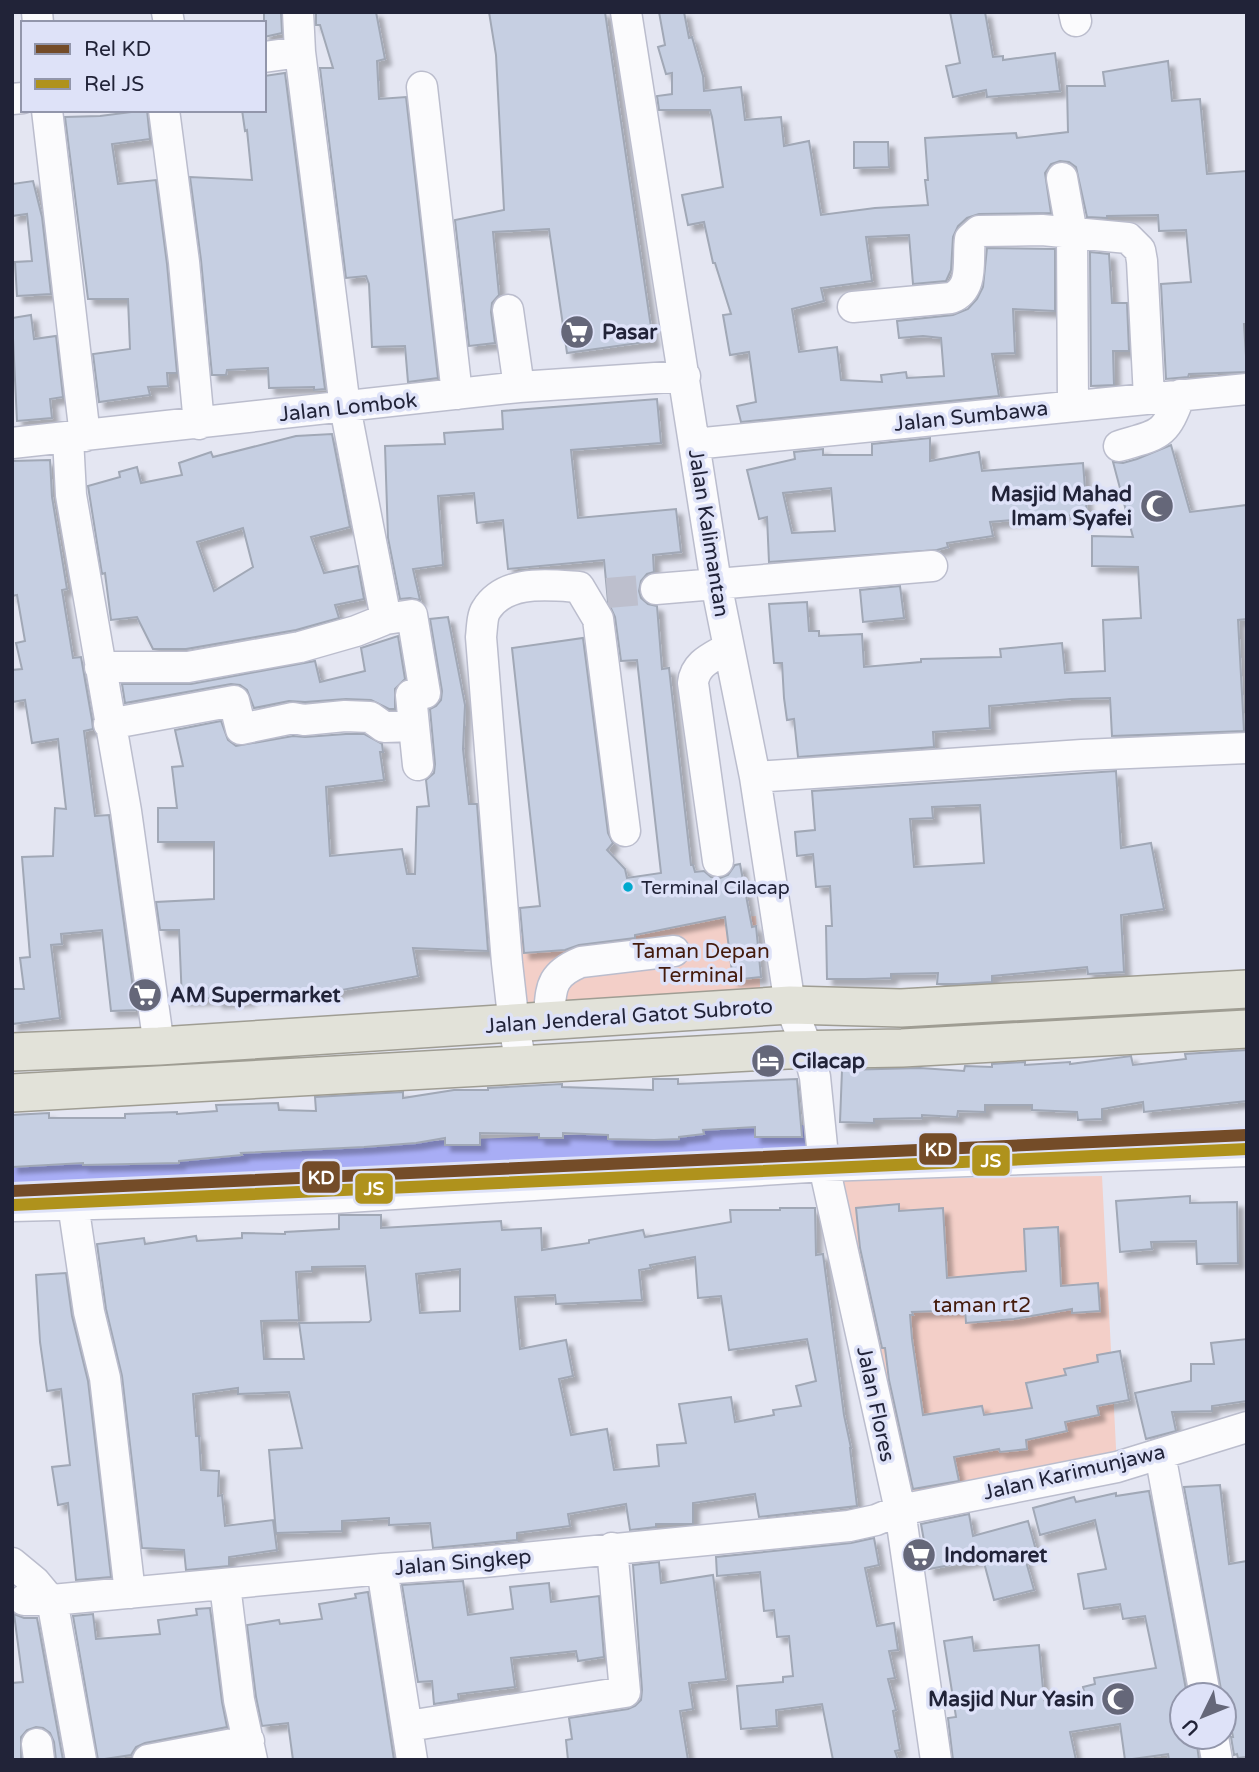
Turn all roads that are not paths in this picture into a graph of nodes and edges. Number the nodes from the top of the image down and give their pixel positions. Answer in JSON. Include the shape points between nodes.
{"nodes":[{"id":1,"x":298,"y":12,"type":"edge"},
{"id":2,"x":626,"y":12,"type":"edge"},
{"id":3,"x":300,"y":52,"type":"junction"},
{"id":4,"x":266,"y":57,"type":"edge"},
{"id":5,"x":422,"y":87,"type":"dead end"},
{"id":6,"x":47,"y":112,"type":"edge"},
{"id":7,"x":164,"y":112,"type":"edge"},
{"id":8,"x":1062,"y":178,"type":"dead end"},
{"id":9,"x":1072,"y":234,"type":"junction"},
{"id":10,"x":853,"y":307,"type":"dead end"},
{"id":11,"x":508,"y":310,"type":"dead end"},
{"id":12,"x":685,"y":376,"type":"junction"},
{"id":13,"x":519,"y":387,"type":"junction"},
{"id":14,"x":1247,"y":389,"type":"edge"},
{"id":15,"x":457,"y":394,"type":"junction"},
{"id":16,"x":1180,"y":395,"type":"junction"},
{"id":17,"x":1149,"y":398,"type":"junction"},
{"id":18,"x":1073,"y":405,"type":"junction"},
{"id":19,"x":345,"y":407,"type":"junction"},
{"id":20,"x":199,"y":424,"type":"junction"},
{"id":21,"x":76,"y":437,"type":"junction"},
{"id":22,"x":12,"y":443,"type":"edge"},
{"id":23,"x":694,"y":444,"type":"junction"},
{"id":24,"x":1119,"y":446,"type":"dead end"},
{"id":25,"x":932,"y":566,"type":"dead end"},
{"id":26,"x":716,"y":583,"type":"junction"},
{"id":27,"x":656,"y":589,"type":"tunnel mouth"},
{"id":28,"x":386,"y":619,"type":"junction"},
{"id":29,"x":728,"y":648,"type":"junction"},
{"id":30,"x":100,"y":667,"type":"junction"},
{"id":31,"x":109,"y":724,"type":"junction"},
{"id":32,"x":414,"y":726,"type":"junction"},
{"id":33,"x":1247,"y":748,"type":"edge"},
{"id":34,"x":418,"y":765,"type":"dead end"},
{"id":35,"x":755,"y":777,"type":"junction"},
{"id":36,"x":625,"y":831,"type":"dead end"},
{"id":37,"x":718,"y":861,"type":"dead end"},
{"id":38,"x":674,"y":951,"type":"dead end"},
{"id":39,"x":1247,"y":989,"type":"edge"},
{"id":40,"x":790,"y":1005,"type":"junction"},
{"id":41,"x":531,"y":1024,"type":"junction"},
{"id":42,"x":1247,"y":1030,"type":"edge"},
{"id":43,"x":159,"y":1046,"type":"junction"},
{"id":44,"x":808,"y":1050,"type":"junction"},
{"id":45,"x":12,"y":1052,"type":"edge"},
{"id":46,"x":521,"y":1065,"type":"junction"},
{"id":47,"x":12,"y":1093,"type":"edge"},
{"id":48,"x":1247,"y":1151,"type":"edge"},
{"id":49,"x":824,"y":1166,"type":"junction"},
{"id":50,"x":73,"y":1204,"type":"junction"},
{"id":51,"x":12,"y":1206,"type":"edge"},
{"id":52,"x":1247,"y":1427,"type":"edge"},
{"id":53,"x":1160,"y":1454,"type":"junction"},
{"id":54,"x":900,"y":1510,"type":"junction"},
{"id":55,"x":612,"y":1548,"type":"junction"},
{"id":56,"x":12,"y":1563,"type":"edge"},
{"id":57,"x":382,"y":1569,"type":"junction"},
{"id":58,"x":225,"y":1585,"type":"junction"},
{"id":59,"x":130,"y":1593,"type":"junction"},
{"id":60,"x":42,"y":1600,"type":"junction"},
{"id":61,"x":1202,"y":1681,"type":"edge"},
{"id":62,"x":408,"y":1726,"type":"junction"},
{"id":63,"x":250,"y":1751,"type":"edge"},
{"id":64,"x":81,"y":1760,"type":"edge"},
{"id":65,"x":148,"y":1760,"type":"edge"},
{"id":66,"x":412,"y":1760,"type":"edge"},
{"id":67,"x":936,"y":1760,"type":"edge"}],
"edges":[{"from":1,"to":3,"type":"street"},
{"from":2,"to":12,"type":"street","name":"Jalan Kalimantan"},
{"from":3,"to":4,"type":"street"},
{"from":3,"to":19,"type":"street"},
{"from":5,"to":15,"type":"street"},
{"from":6,"to":21,"type":"street"},
{"from":7,"to":20,"type":"street"},
{"from":8,"to":9,"type":"street"},
{"from":9,"to":10,"type":"street","via":[[979,231],[970,239],[968,281],[958,295]]},
{"from":9,"to":17,"type":"street","via":[[1128,237],[1140,250]]},
{"from":9,"to":18,"type":"street"},
{"from":11,"to":13,"type":"street"},
{"from":12,"to":13,"type":"street","name":"Jalan Lombok"},
{"from":12,"to":23,"type":"street","name":"Jalan Kalimantan"},
{"from":13,"to":15,"type":"street","name":"Jalan Lombok"},
{"from":14,"to":16,"type":"street","name":"Jalan Sumbawa"},
{"from":15,"to":19,"type":"street","name":"Jalan Lombok"},
{"from":16,"to":17,"type":"street","name":"Jalan Sumbawa"},
{"from":16,"to":24,"type":"street","via":[[1158,435]]},
{"from":17,"to":18,"type":"street","name":"Jalan Sumbawa"},
{"from":18,"to":23,"type":"street","name":"Jalan Sumbawa"},
{"from":19,"to":20,"type":"street","name":"Jalan Lombok"},
{"from":19,"to":28,"type":"street"},
{"from":20,"to":21,"type":"street","name":"Jalan Lombok"},
{"from":21,"to":22,"type":"street","name":"Jalan Lombok"},
{"from":21,"to":30,"type":"street","via":[[71,495]]},
{"from":23,"to":26,"type":"street","name":"Jalan Kalimantan"},
{"from":25,"to":26,"type":"street"},
{"from":26,"to":27,"type":"street"},
{"from":26,"to":29,"type":"street","name":"Jalan Kalimantan"},
{"from":28,"to":30,"type":"street","via":[[300,647],[188,667]]},
{"from":28,"to":32,"type":"street","via":[[412,614],[425,693],[411,695]]},
{"from":29,"to":35,"type":"street","name":"Jalan Kalimantan"},
{"from":29,"to":37,"type":"street","via":[[698,666],[693,682]]},
{"from":30,"to":31,"type":"street"},
{"from":31,"to":32,"type":"street","via":[[234,701],[241,729],[293,718],[345,716],[370,717],[384,727]]},
{"from":31,"to":43,"type":"street"},
{"from":32,"to":34,"type":"street"},
{"from":33,"to":35,"type":"street"},
{"from":35,"to":40,"type":"street","name":"Jalan Kalimantan"},
{"from":36,"to":41,"type":"street","via":[[593,590],[538,584],[502,594],[485,611],[481,637]]},
{"from":38,"to":41,"type":"street","via":[[581,962],[568,968],[557,975]]},
{"from":39,"to":40,"type":"main road","name":"Jalan Jenderal Gatot Subroto","via":[[901,1007]]},
{"from":40,"to":41,"type":"main road","name":"Jalan Jenderal Gatot Subroto"},
{"from":40,"to":44,"type":"street","name":"Jalan Kalimantan"},
{"from":41,"to":43,"type":"main road","name":"Jalan Jenderal Gatot Subroto"},
{"from":41,"to":46,"type":"street"},
{"from":42,"to":44,"type":"main road","name":"Jalan Jenderal Gatot Subroto"},
{"from":43,"to":45,"type":"main road","name":"Jalan Jenderal Gatot Subroto"},
{"from":44,"to":46,"type":"main road","name":"Jalan Jenderal Gatot Subroto"},
{"from":44,"to":49,"type":"street","name":"Jalan Flores"},
{"from":46,"to":47,"type":"main road","name":"Jalan Jenderal Gatot Subroto"},
{"from":48,"to":49,"type":"street"},
{"from":49,"to":50,"type":"street","via":[[333,1198]]},
{"from":49,"to":54,"type":"street","name":"Jalan Flores"},
{"from":50,"to":51,"type":"street"},
{"from":50,"to":59,"type":"street","via":[[89,1312],[105,1378]]},
{"from":52,"to":53,"type":"street","name":"Jalan Karimunjawa"},
{"from":53,"to":54,"type":"street","name":"Jalan Karimunjawa"},
{"from":53,"to":61,"type":"street"},
{"from":54,"to":55,"type":"street","name":"Jalan Singkep","via":[[849,1526]]},
{"from":54,"to":67,"type":"street","name":"Jalan Flores"},
{"from":55,"to":57,"type":"street","name":"Jalan Singkep"},
{"from":55,"to":62,"type":"street","via":[[625,1692]]},
{"from":56,"to":60,"type":"street","via":[[29,1577]]},
{"from":57,"to":58,"type":"street","name":"Jalan Singkep"},
{"from":57,"to":62,"type":"street"},
{"from":58,"to":59,"type":"street","name":"Jalan Singkep"},
{"from":58,"to":63,"type":"street"},
{"from":59,"to":60,"type":"street","name":"Jalan Singkep"},
{"from":60,"to":64,"type":"street"},
{"from":62,"to":66,"type":"street"},
{"from":63,"to":65,"type":"street"}]}
